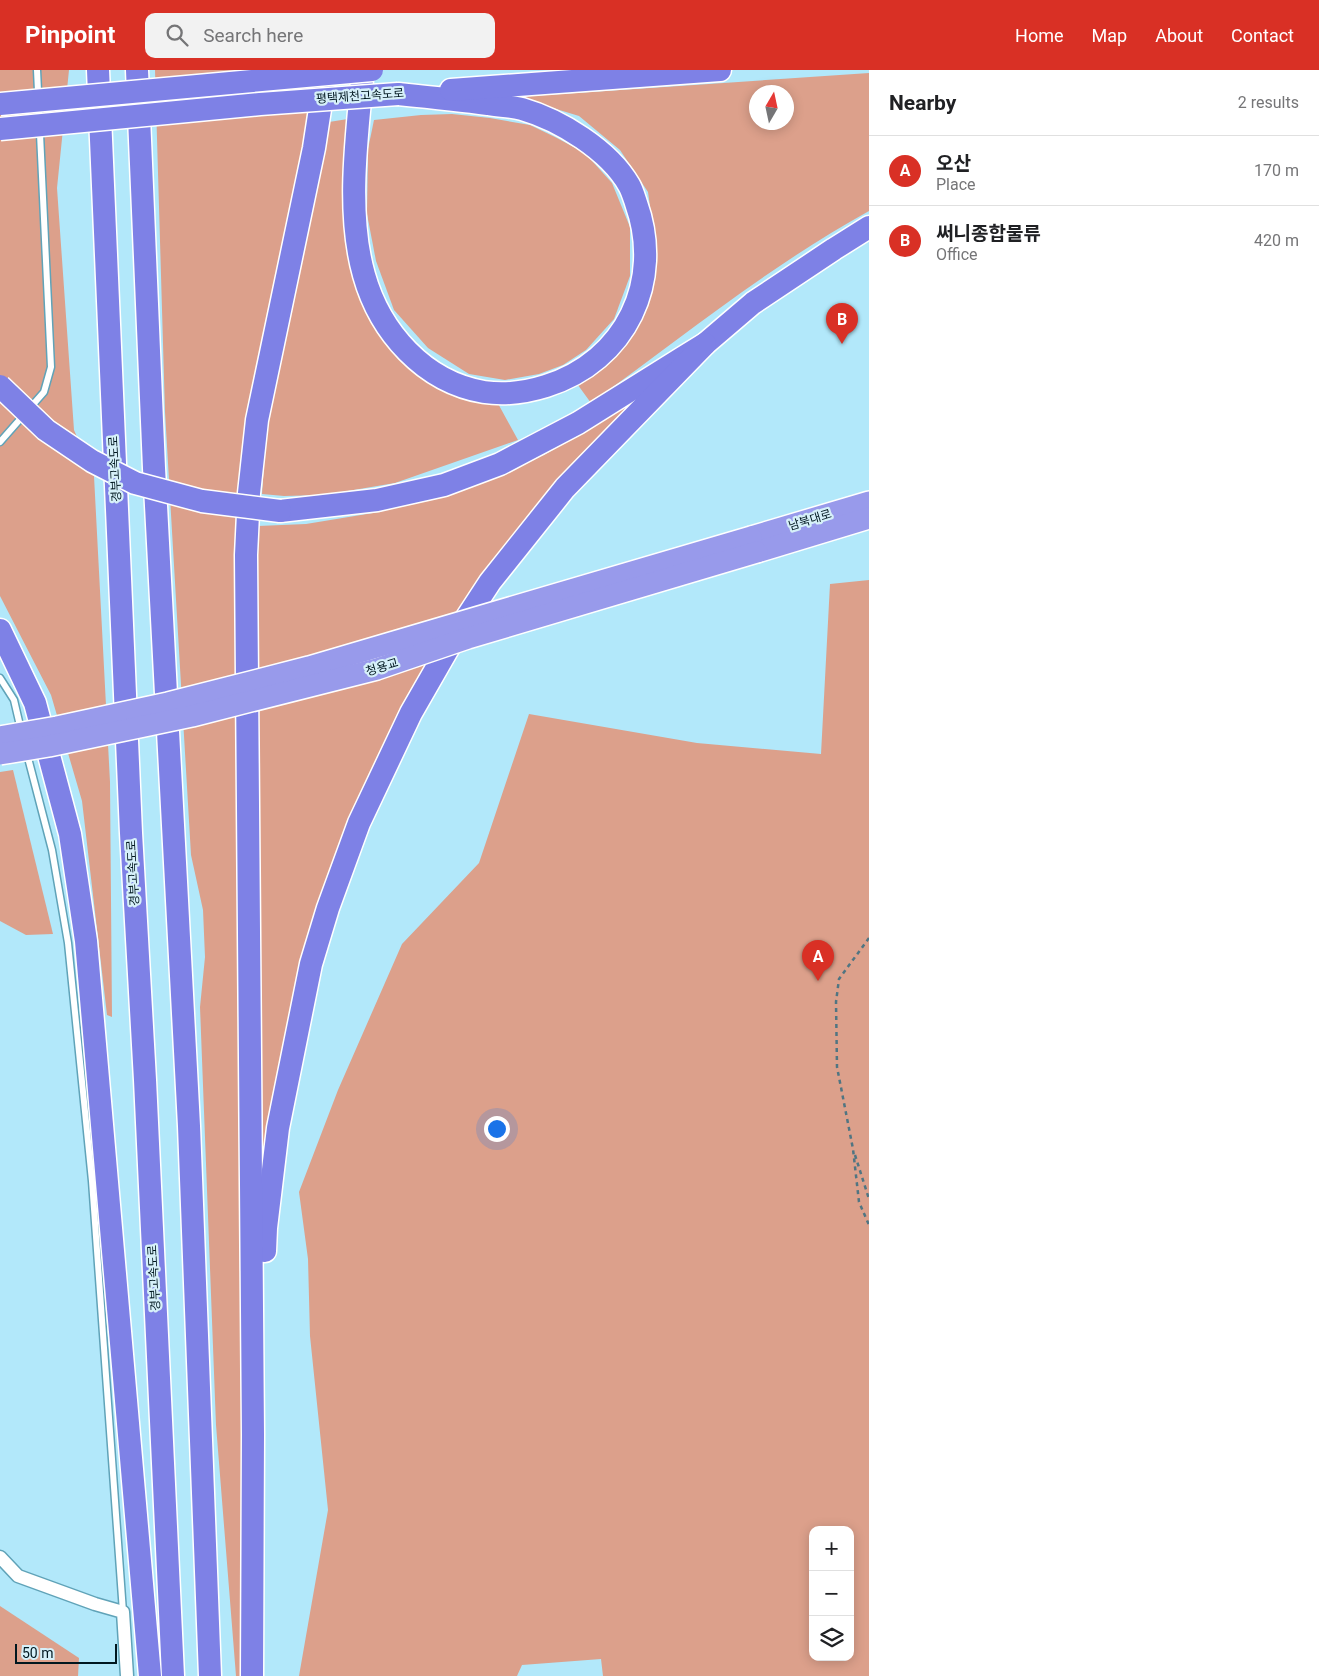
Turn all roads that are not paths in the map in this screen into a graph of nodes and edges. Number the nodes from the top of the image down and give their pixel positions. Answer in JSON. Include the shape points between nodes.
{"nodes":[{"id":1,"x":37,"y":70,"type":"edge"},
{"id":2,"x":98,"y":70,"type":"edge"},
{"id":3,"x":137,"y":70,"type":"edge"},
{"id":4,"x":326,"y":70,"type":"edge"},
{"id":5,"x":363,"y":70,"type":"edge"},
{"id":6,"x":372,"y":70,"type":"edge"},
{"id":7,"x":720,"y":70,"type":"edge"},
{"id":8,"x":398,"y":94,"type":"junction"},
{"id":9,"x":0,"y":104,"type":"edge"},
{"id":10,"x":0,"y":129,"type":"edge"},
{"id":11,"x":869,"y":227,"type":"edge"},
{"id":12,"x":704,"y":344,"type":"junction"},
{"id":13,"x":0,"y":386,"type":"edge"},
{"id":14,"x":0,"y":442,"type":"edge"},
{"id":15,"x":869,"y":502,"type":"edge"},
{"id":16,"x":869,"y":518,"type":"edge"},
{"id":17,"x":754,"y":544,"type":"junction"},
{"id":18,"x":0,"y":630,"type":"edge"},
{"id":19,"x":0,"y":678,"type":"edge"},
{"id":20,"x":0,"y":737,"type":"edge"},
{"id":21,"x":0,"y":754,"type":"edge"},
{"id":22,"x":253,"y":1434,"type":"junction"},
{"id":23,"x":0,"y":1557,"type":"edge"},
{"id":24,"x":123,"y":1612,"type":"junction"},
{"id":25,"x":128,"y":1676,"type":"edge"},
{"id":26,"x":150,"y":1676,"type":"edge"},
{"id":27,"x":173,"y":1676,"type":"edge"},
{"id":28,"x":210,"y":1676,"type":"edge"},
{"id":29,"x":252,"y":1676,"type":"edge"}],
"edges":[{"from":1,"to":14,"type":"lane","via":[[51,367],[44,392]]},
{"from":2,"to":27,"type":"highway","name":"경부고속도로","via":[[131,833]]},
{"from":3,"to":28,"type":"highway","via":[[154,468],[189,1126]]},
{"from":4,"to":22,"type":"highway","via":[[314,148],[257,420],[246,546]]},
{"from":5,"to":8,"type":"highway","via":[[354,191],[358,244],[370,294],[397,340],[426,369],[453,383],[484,392],[511,393],[538,388],[566,380],[590,365],[613,343],[633,313],[643,285],[646,253],[642,222],[630,186],[597,149],[563,126],[521,109]]},
{"from":6,"to":9,"type":"highway","name":"평택제천고속도로","bridge":true},
{"from":7,"to":8,"type":"highway","name":"평택제천고속도로"},
{"from":8,"to":10,"type":"highway","name":"평택제천고속도로","bridge":true},
{"from":11,"to":12,"type":"highway","via":[[753,303]]},
{"from":12,"to":13,"type":"highway","bridge":true,"via":[[578,423],[500,464],[444,485],[377,500],[280,511],[202,501],[135,483],[92,461],[46,430]]},
{"from":12,"to":22,"type":"highway","via":[[565,488],[490,582],[411,713],[359,823],[311,964],[278,1128],[266,1228]]},
{"from":15,"to":17,"type":"highway","name":"남북대로"},
{"from":16,"to":17,"type":"highway","name":"남북대로"},
{"from":17,"to":20,"type":"highway","name":"청용교","bridge":true,"via":[[300,669],[159,705]]},
{"from":17,"to":21,"type":"highway","name":"청용교","bridge":true,"via":[[376,669],[192,716]]},
{"from":18,"to":26,"type":"highway","via":[[35,704],[70,834],[86,941]]},
{"from":19,"to":24,"type":"lane","via":[[14,700],[52,850],[68,943],[92,1181]]},
{"from":22,"to":29,"type":"highway"},
{"from":23,"to":24,"type":"street","via":[[18,1576]]},
{"from":24,"to":25,"type":"street"}]}
